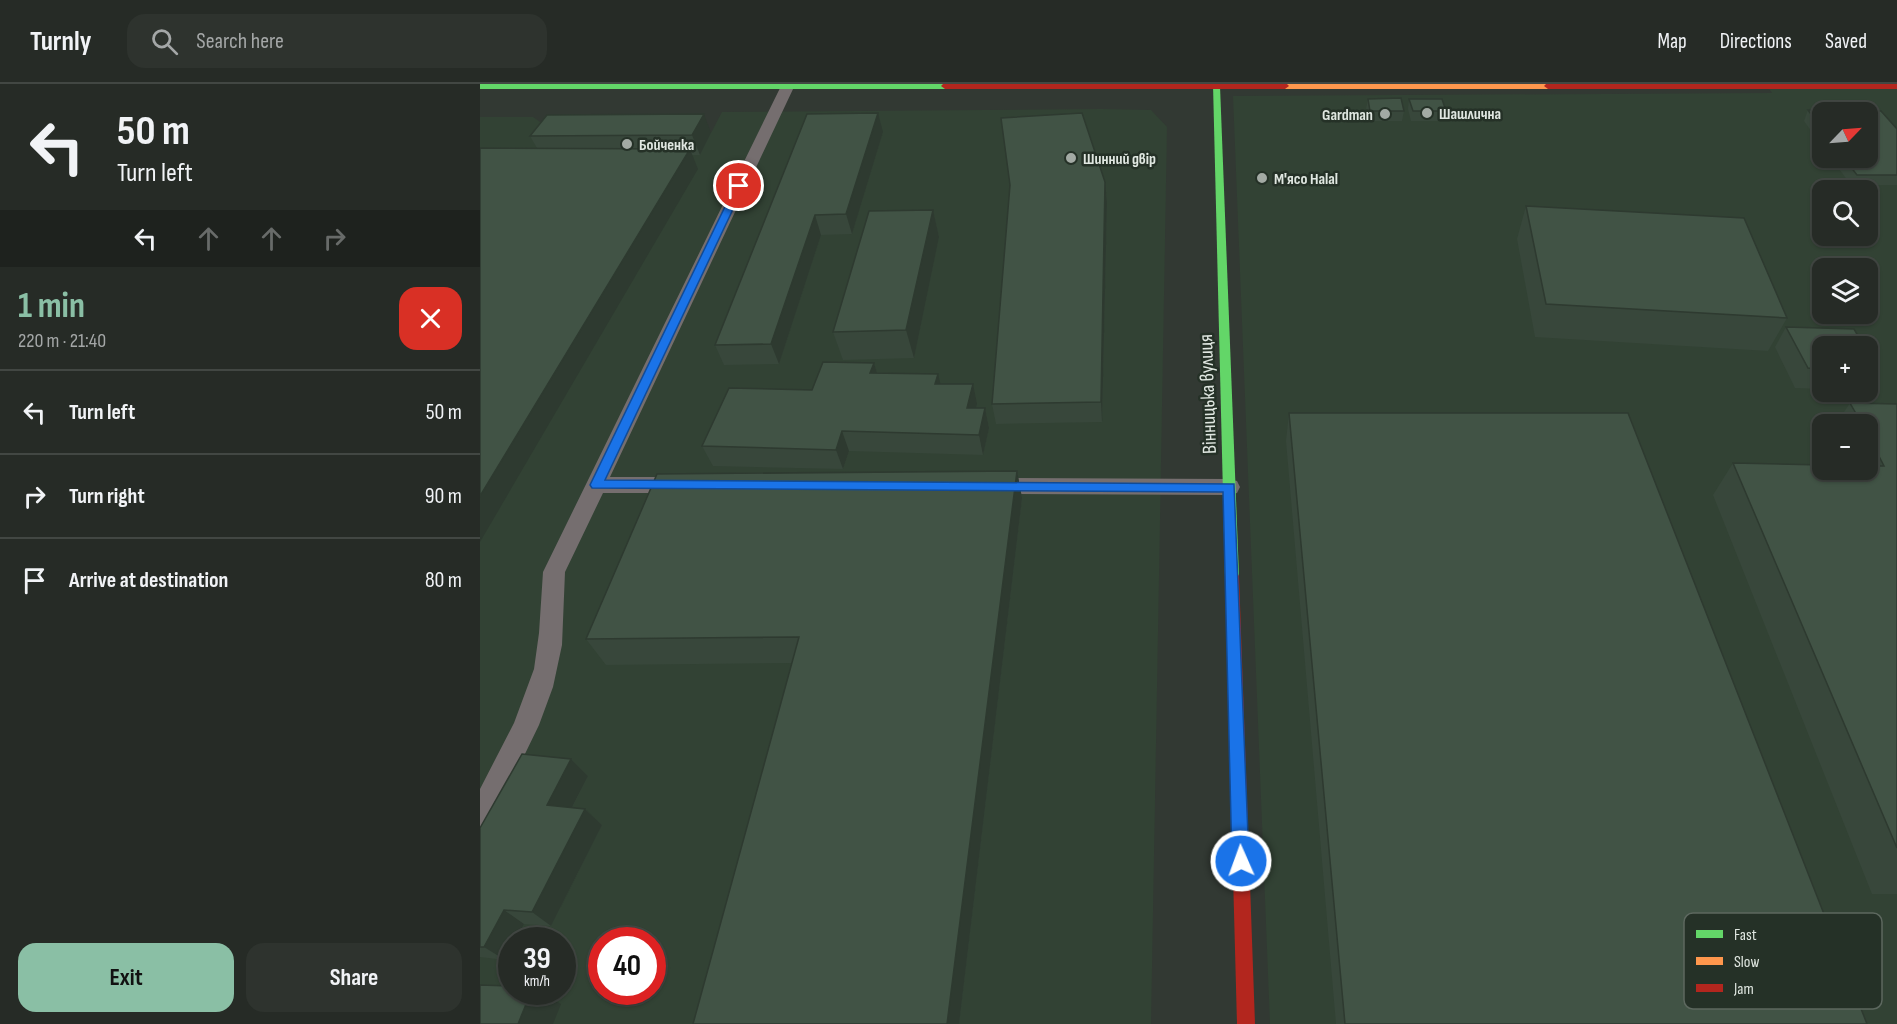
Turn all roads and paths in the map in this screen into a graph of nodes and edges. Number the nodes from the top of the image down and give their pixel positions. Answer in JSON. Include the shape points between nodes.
{"nodes":[{"id":1,"x":537,"y":85,"type":"edge"},
{"id":2,"x":1217,"y":85,"type":"edge"},
{"id":3,"x":480,"y":86,"type":"edge"},
{"id":4,"x":1897,"y":86,"type":"edge"},
{"id":5,"x":788,"y":87,"type":"junction"},
{"id":6,"x":596,"y":485,"type":"junction"},
{"id":7,"x":704,"y":485,"type":"edge"},
{"id":8,"x":966,"y":486,"type":"edge"},
{"id":9,"x":1229,"y":487,"type":"junction"},
{"id":10,"x":480,"y":817,"type":"edge"},
{"id":11,"x":1246,"y":1024,"type":"edge"}],
"edges":[{"from":1,"to":3,"type":"street"},
{"from":1,"to":5,"type":"street"},
{"from":2,"to":4,"type":"street"},
{"from":2,"to":5,"type":"street"},
{"from":2,"to":9,"type":"street","name":"Вінницька вулиця"},
{"from":5,"to":6,"type":"lane"},
{"from":6,"to":7,"type":"lane"},
{"from":6,"to":10,"type":"lane","via":[[554,572],[550,648],[542,683]]},
{"from":8,"to":9,"type":"lane"},
{"from":9,"to":11,"type":"street","name":"Вінницька вулиця"}]}
